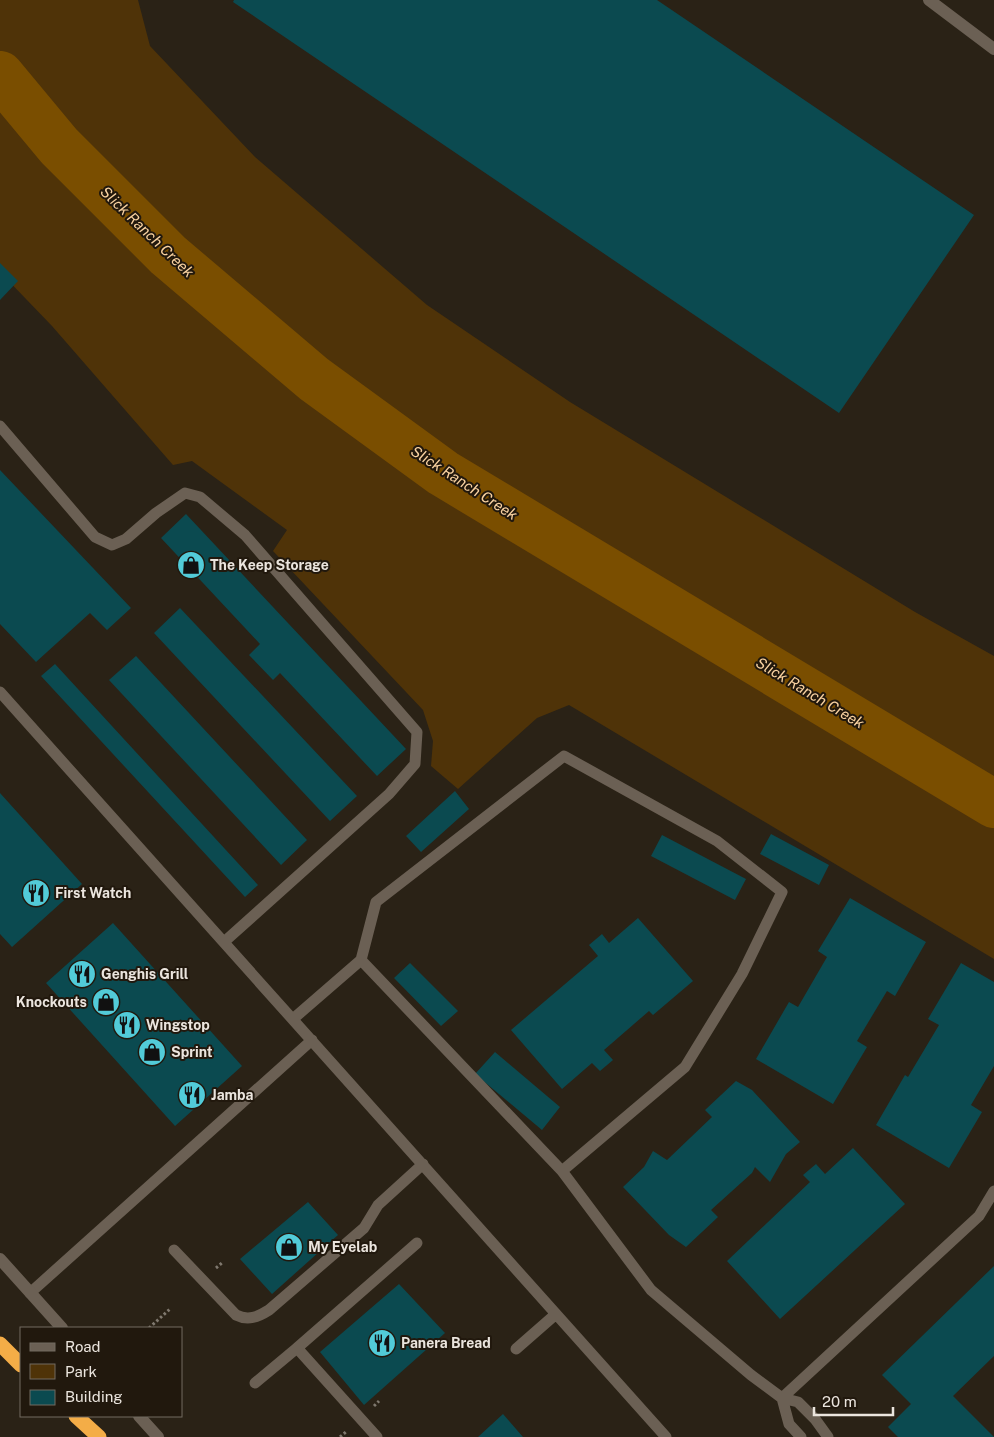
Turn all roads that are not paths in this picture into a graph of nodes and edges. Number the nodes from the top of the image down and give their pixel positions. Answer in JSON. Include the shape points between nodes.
{"nodes":[{"id":1,"x":929,"y":0,"type":"edge"},
{"id":2,"x":994,"y":49,"type":"edge"},
{"id":3,"x":0,"y":426,"type":"edge"},
{"id":4,"x":0,"y":692,"type":"edge"},
{"id":5,"x":224,"y":942,"type":"junction"},
{"id":6,"x":361,"y":960,"type":"junction"},
{"id":7,"x":293,"y":1019,"type":"junction"},
{"id":8,"x":312,"y":1040,"type":"junction"},
{"id":9,"x":423,"y":1164,"type":"junction"},
{"id":10,"x":562,"y":1171,"type":"junction"},
{"id":11,"x":994,"y":1191,"type":"edge"},
{"id":12,"x":417,"y":1243,"type":"dead end"},
{"id":13,"x":174,"y":1250,"type":"dead end"},
{"id":14,"x":0,"y":1259,"type":"edge"},
{"id":15,"x":30,"y":1293,"type":"junction"},
{"id":16,"x":556,"y":1314,"type":"junction"},
{"id":17,"x":61,"y":1327,"type":"edge"},
{"id":18,"x":0,"y":1344,"type":"edge"},
{"id":19,"x":297,"y":1348,"type":"junction"},
{"id":20,"x":516,"y":1349,"type":"dead end"},
{"id":21,"x":20,"y":1364,"type":"edge"},
{"id":22,"x":255,"y":1383,"type":"dead end"},
{"id":23,"x":782,"y":1398,"type":"junction"},
{"id":24,"x":77,"y":1417,"type":"edge"},
{"id":25,"x":140,"y":1417,"type":"edge"},
{"id":26,"x":99,"y":1437,"type":"edge"},
{"id":27,"x":158,"y":1437,"type":"edge"},
{"id":28,"x":377,"y":1437,"type":"edge"},
{"id":29,"x":666,"y":1437,"type":"edge"},
{"id":30,"x":801,"y":1437,"type":"edge"},
{"id":31,"x":828,"y":1437,"type":"edge"}],
"edges":[{"from":1,"to":2,"type":"main road"},
{"from":3,"to":5,"type":"lane","via":[[95,537],[112,545],[126,539],[185,493],[200,497],[245,536],[417,732],[415,764],[389,794]]},
{"from":4,"to":5,"type":"lane"},
{"from":5,"to":7,"type":"lane"},
{"from":6,"to":7,"type":"lane"},
{"from":6,"to":10,"type":"lane"},
{"from":6,"to":10,"type":"lane","via":[[376,902],[564,756],[717,841],[782,892],[742,974],[685,1067]]},
{"from":7,"to":8,"type":"lane"},
{"from":8,"to":9,"type":"lane"},
{"from":8,"to":15,"type":"lane"},
{"from":9,"to":13,"type":"lane","via":[[378,1205],[364,1228],[269,1310],[256,1317],[236,1315]]},
{"from":9,"to":16,"type":"lane"},
{"from":10,"to":23,"type":"lane","via":[[651,1290]]},
{"from":11,"to":23,"type":"lane","via":[[979,1216]]},
{"from":12,"to":19,"type":"lane"},
{"from":14,"to":15,"type":"main road"},
{"from":15,"to":17,"type":"main road"},
{"from":16,"to":20,"type":"lane"},
{"from":16,"to":29,"type":"lane"},
{"from":18,"to":21,"type":"highway"},
{"from":19,"to":22,"type":"lane"},
{"from":19,"to":28,"type":"lane"},
{"from":23,"to":30,"type":"lane","via":[[789,1424]]},
{"from":23,"to":31,"type":"lane","via":[[798,1402]]},
{"from":24,"to":26,"type":"highway"},
{"from":25,"to":27,"type":"main road"}]}
